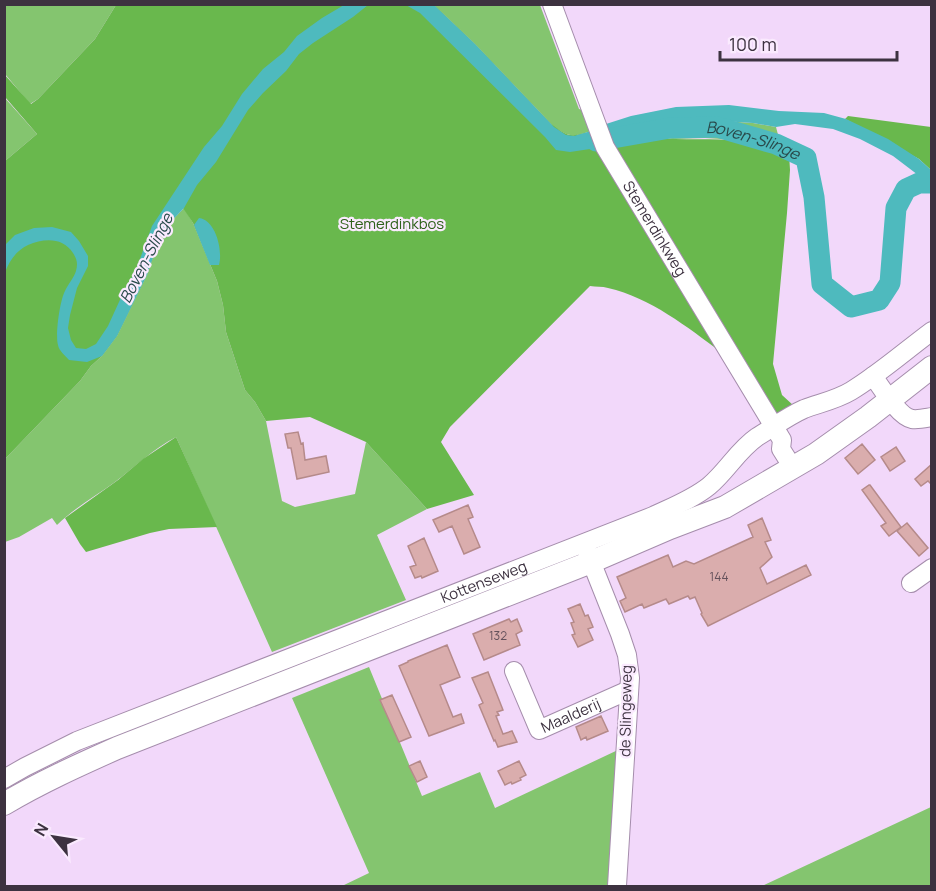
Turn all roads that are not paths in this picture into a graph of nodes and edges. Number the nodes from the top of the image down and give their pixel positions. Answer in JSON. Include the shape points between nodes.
{"nodes":[{"id":1,"x":552,"y":4,"type":"edge"},
{"id":2,"x":932,"y":331,"type":"edge"},
{"id":3,"x":932,"y":353,"type":"edge"},
{"id":4,"x":932,"y":367,"type":"edge"},
{"id":5,"x":883,"y":388,"type":"junction"},
{"id":6,"x":932,"y":417,"type":"edge"},
{"id":7,"x":790,"y":451,"type":"junction"},
{"id":8,"x":587,"y":553,"type":"junction"},
{"id":9,"x":932,"y":568,"type":"edge"},
{"id":10,"x":911,"y":583,"type":"dead end"},
{"id":11,"x":381,"y":633,"type":"junction"},
{"id":12,"x":514,"y":671,"type":"dead end"},
{"id":13,"x":629,"y":690,"type":"junction"},
{"id":14,"x":4,"y":779,"type":"edge"},
{"id":15,"x":4,"y":804,"type":"edge"},
{"id":16,"x":617,"y":886,"type":"edge"}],
"edges":[{"from":1,"to":7,"type":"street","name":"Stemerdinkweg","via":[[605,147]]},
{"from":2,"to":5,"type":"street","name":"Kottenseweg"},
{"from":3,"to":5,"type":"main road","name":"Kottenseweg"},
{"from":4,"to":5,"type":"main road","name":"Kottenseweg"},
{"from":5,"to":6,"type":"street","via":[[907,417]]},
{"from":5,"to":7,"type":"main road","name":"Kottenseweg","via":[[851,415]]},
{"from":5,"to":7,"type":"street","name":"Kottenseweg","via":[[850,392],[802,410]]},
{"from":7,"to":8,"type":"main road","name":"Kottenseweg","via":[[670,528]]},
{"from":7,"to":8,"type":"street","name":"Kottenseweg","via":[[742,449],[708,487]]},
{"from":8,"to":11,"type":"main road","name":"Kottenseweg"},
{"from":8,"to":13,"type":"street","name":"de Slingeweg","via":[[627,655]]},
{"from":9,"to":10,"type":"street"},
{"from":11,"to":14,"type":"street","name":"Kottenseweg","via":[[77,741]]},
{"from":11,"to":15,"type":"main road","name":"Kottenseweg","via":[[70,768]]},
{"from":12,"to":13,"type":"street","name":"Maalderij","via":[[539,730]]},
{"from":13,"to":16,"type":"street","name":"de Slingeweg"}]}
